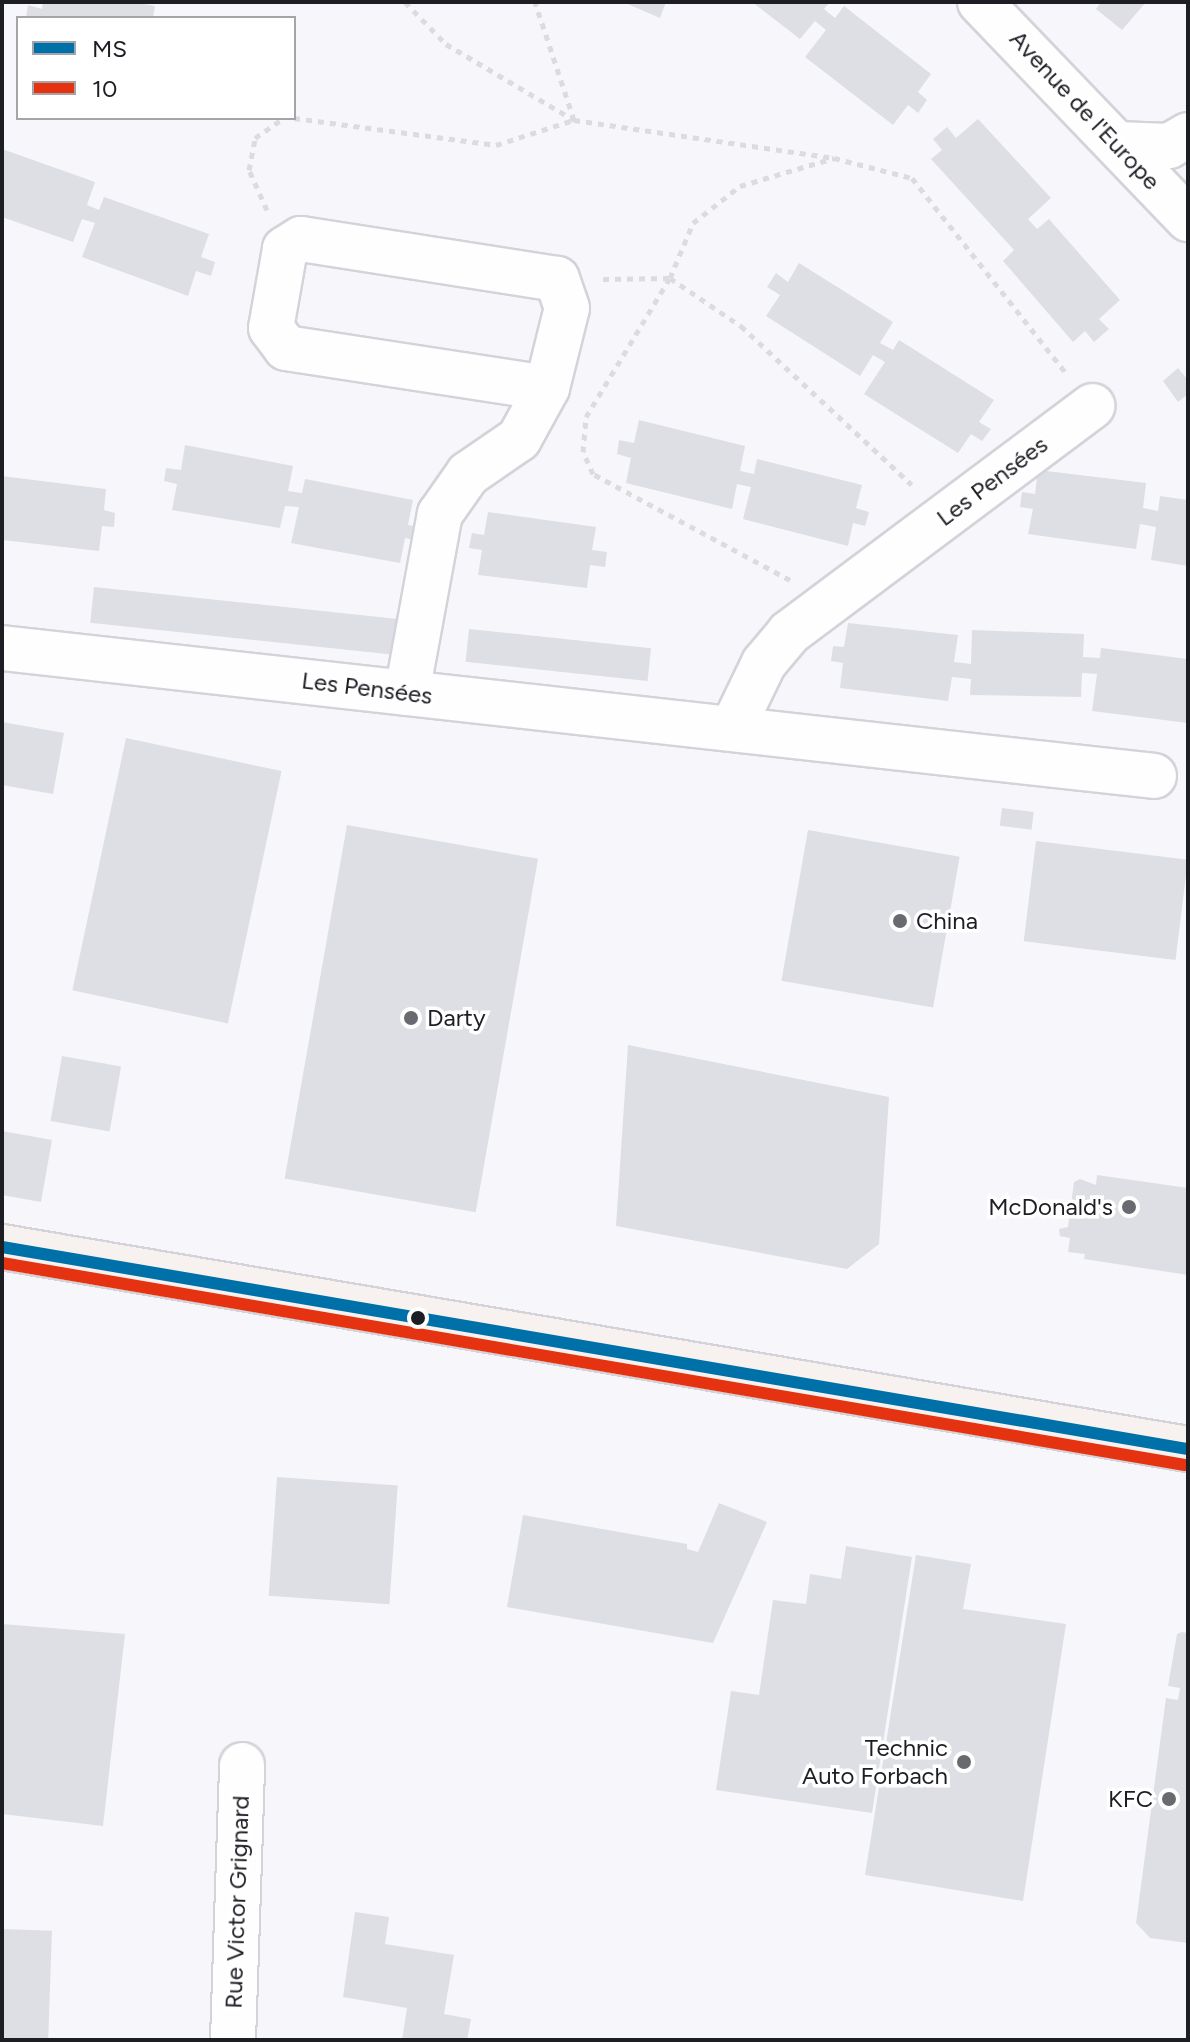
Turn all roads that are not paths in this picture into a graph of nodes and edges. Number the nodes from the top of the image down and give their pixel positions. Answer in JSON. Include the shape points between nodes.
{"nodes":[{"id":1,"x":980,"y":2,"type":"edge"},
{"id":2,"x":1188,"y":135,"type":"edge"},
{"id":3,"x":1117,"y":144,"type":"junction"},
{"id":4,"x":1188,"y":219,"type":"edge"},
{"id":5,"x":547,"y":388,"type":"junction"},
{"id":6,"x":1092,"y":406,"type":"road end"},
{"id":7,"x":2,"y":648,"type":"edge"},
{"id":8,"x":407,"y":693,"type":"junction"},
{"id":9,"x":733,"y":727,"type":"junction"},
{"id":10,"x":1154,"y":776,"type":"dead end"},
{"id":11,"x":2,"y":1247,"type":"edge"},
{"id":12,"x":1188,"y":1449,"type":"edge"},
{"id":13,"x":242,"y":1765,"type":"dead end"},
{"id":14,"x":233,"y":2040,"type":"edge"}],
"edges":[{"from":1,"to":3,"type":"street","name":"Avenue de l'Europe"},
{"from":2,"to":3,"type":"street","via":[[1169,146]]},
{"from":3,"to":4,"type":"street","name":"Avenue de l'Europe"},
{"from":5,"to":5,"type":"street","via":[[567,308],[557,279],[301,239],[285,249],[271,328],[286,348]]},
{"from":5,"to":8,"type":"street","via":[[519,439],[468,474],[440,514]]},
{"from":6,"to":9,"type":"street","name":"Les Pensées","via":[[789,633],[764,663]]},
{"from":7,"to":8,"type":"street","name":"Les Pensées"},
{"from":8,"to":9,"type":"street","name":"Les Pensées"},
{"from":9,"to":10,"type":"street","name":"Les Pensées"},
{"from":11,"to":12,"type":"main road"},
{"from":13,"to":14,"type":"street","name":"Rue Victor Grignard"}]}
